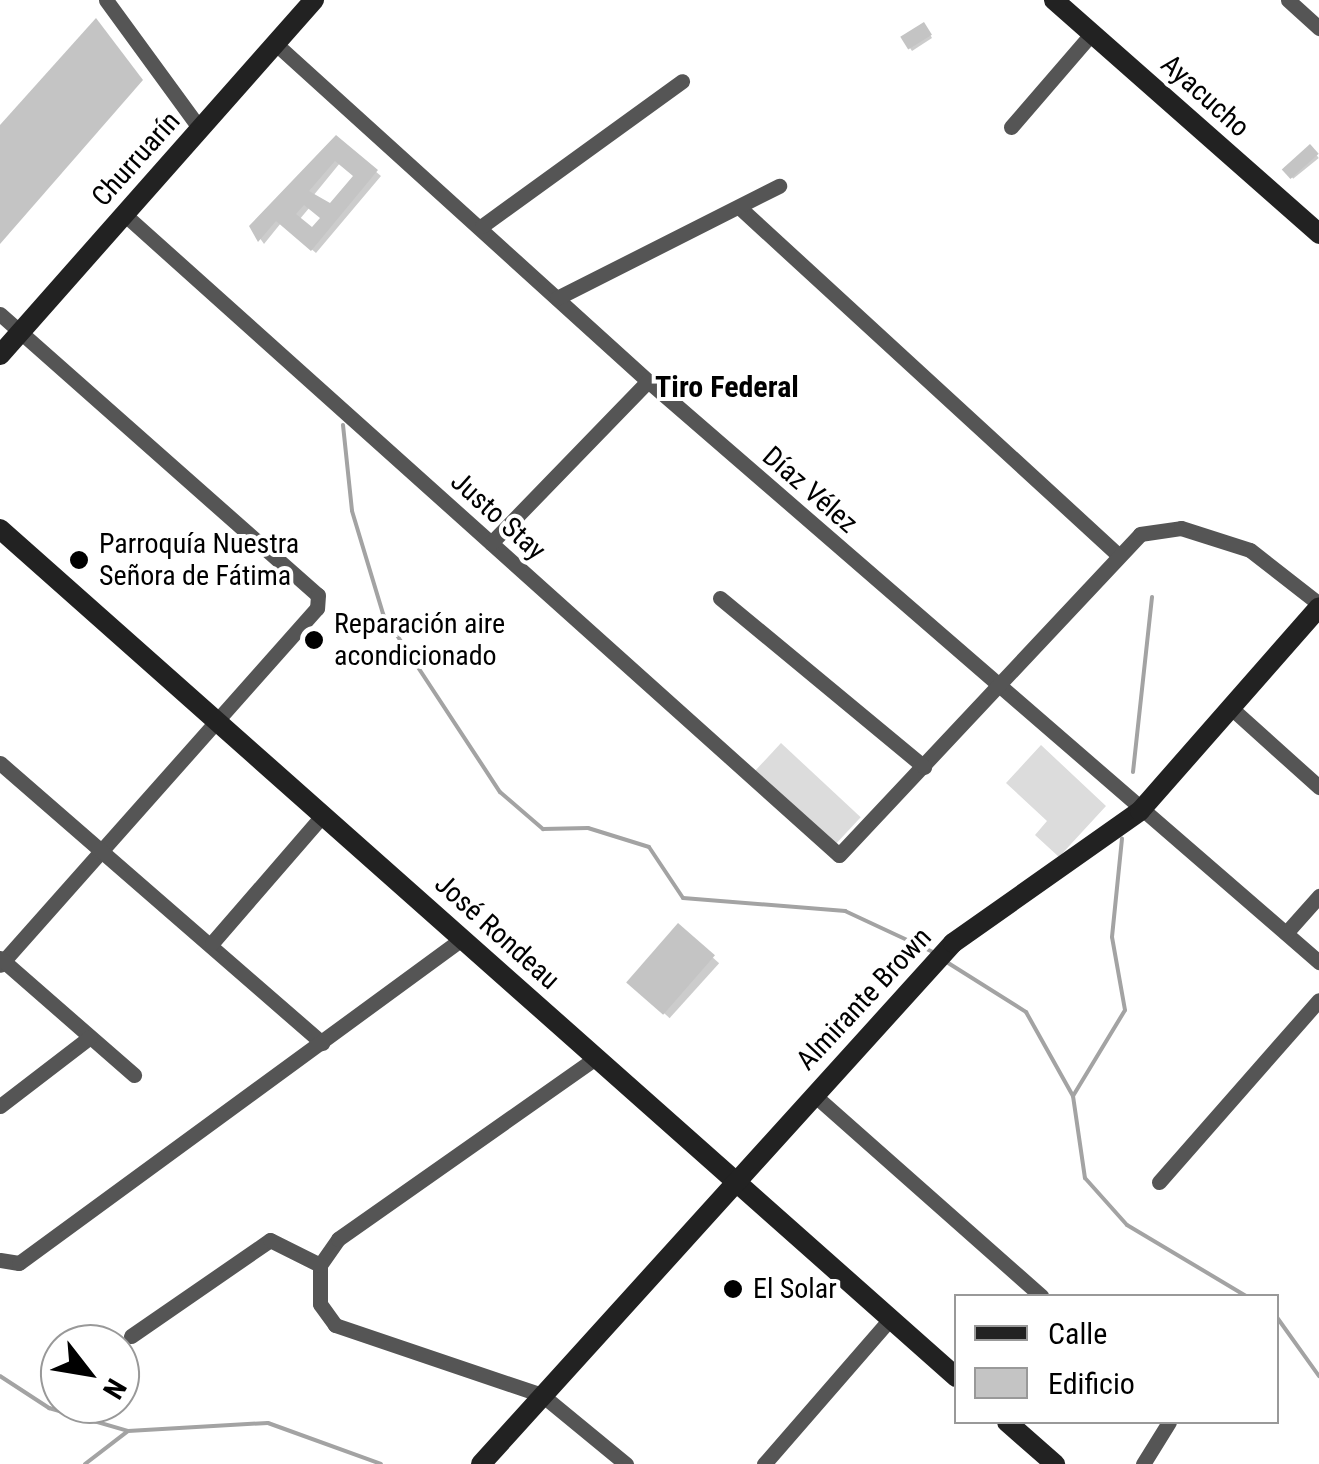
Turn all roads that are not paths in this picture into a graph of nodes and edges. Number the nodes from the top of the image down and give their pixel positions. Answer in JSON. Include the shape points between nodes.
{"nodes":[{"id":1,"x":106,"y":0,"type":"edge"},
{"id":2,"x":1054,"y":0,"type":"edge"},
{"id":3,"x":1288,"y":0,"type":"edge"},
{"id":4,"x":311,"y":1,"type":"edge"},
{"id":5,"x":1319,"y":28,"type":"edge"},
{"id":6,"x":1092,"y":33,"type":"junction"},
{"id":7,"x":278,"y":45,"type":"junction"},
{"id":8,"x":682,"y":81,"type":"dead end"},
{"id":9,"x":1011,"y":127,"type":"dead end"},
{"id":10,"x":200,"y":129,"type":"junction"},
{"id":11,"x":779,"y":186,"type":"dead end"},
{"id":12,"x":739,"y":207,"type":"junction"},
{"id":13,"x":124,"y":214,"type":"junction"},
{"id":14,"x":482,"y":226,"type":"junction"},
{"id":15,"x":1319,"y":234,"type":"edge"},
{"id":16,"x":558,"y":298,"type":"junction"},
{"id":17,"x":0,"y":314,"type":"edge"},
{"id":18,"x":20,"y":332,"type":"junction"},
{"id":19,"x":0,"y":355,"type":"edge"},
{"id":20,"x":648,"y":381,"type":"junction"},
{"id":21,"x":0,"y":529,"type":"edge"},
{"id":22,"x":491,"y":543,"type":"junction"},
{"id":23,"x":1116,"y":553,"type":"junction"},
{"id":24,"x":720,"y":598,"type":"dead end"},
{"id":25,"x":1319,"y":606,"type":"edge"},
{"id":26,"x":998,"y":689,"type":"junction"},
{"id":27,"x":1230,"y":707,"type":"junction"},
{"id":28,"x":216,"y":722,"type":"junction"},
{"id":29,"x":0,"y":763,"type":"edge"},
{"id":30,"x":924,"y":767,"type":"junction"},
{"id":31,"x":1319,"y":786,"type":"edge"},
{"id":32,"x":1140,"y":811,"type":"junction"},
{"id":33,"x":324,"y":815,"type":"junction"},
{"id":34,"x":102,"y":852,"type":"junction"},
{"id":35,"x":1319,"y":896,"type":"edge"},
{"id":36,"x":1286,"y":934,"type":"junction"},
{"id":37,"x":463,"y":938,"type":"junction"},
{"id":38,"x":212,"y":943,"type":"junction"},
{"id":39,"x":2,"y":962,"type":"edge"},
{"id":40,"x":1319,"y":962,"type":"edge"},
{"id":41,"x":1319,"y":1000,"type":"edge"},
{"id":42,"x":90,"y":1037,"type":"junction"},
{"id":43,"x":322,"y":1043,"type":"junction"},
{"id":44,"x":596,"y":1058,"type":"junction"},
{"id":45,"x":134,"y":1075,"type":"dead end"},
{"id":46,"x":813,"y":1094,"type":"junction"},
{"id":47,"x":0,"y":1106,"type":"edge"},
{"id":48,"x":732,"y":1180,"type":"junction"},
{"id":49,"x":1159,"y":1182,"type":"dead end"},
{"id":50,"x":0,"y":1260,"type":"edge"},
{"id":51,"x":320,"y":1264,"type":"junction"},
{"id":52,"x":1039,"y":1294,"type":"edge"},
{"id":53,"x":890,"y":1318,"type":"junction"},
{"id":54,"x":140,"y":1330,"type":"edge"},
{"id":55,"x":954,"y":1376,"type":"edge"},
{"id":56,"x":542,"y":1395,"type":"junction"},
{"id":57,"x":1009,"y":1424,"type":"edge"},
{"id":58,"x":1168,"y":1424,"type":"edge"},
{"id":59,"x":481,"y":1464,"type":"edge"},
{"id":60,"x":626,"y":1464,"type":"edge"},
{"id":61,"x":764,"y":1464,"type":"edge"},
{"id":62,"x":1055,"y":1464,"type":"edge"},
{"id":63,"x":1143,"y":1464,"type":"edge"}],
"edges":[{"from":1,"to":10,"type":"street"},
{"from":2,"to":6,"type":"street","name":"Ayacucho"},
{"from":3,"to":5,"type":"street"},
{"from":4,"to":7,"type":"street","name":"Churruarín"},
{"from":6,"to":9,"type":"street"},
{"from":6,"to":15,"type":"street","name":"Ayacucho"},
{"from":7,"to":10,"type":"street","name":"Churruarín"},
{"from":7,"to":14,"type":"street","name":"Díaz Vélez"},
{"from":8,"to":14,"type":"street"},
{"from":10,"to":13,"type":"street","name":"Churruarín"},
{"from":11,"to":12,"type":"street"},
{"from":12,"to":16,"type":"street"},
{"from":12,"to":23,"type":"street"},
{"from":13,"to":18,"type":"street","name":"Churruarín"},
{"from":13,"to":22,"type":"street","name":"Justo Stay"},
{"from":14,"to":16,"type":"street","name":"Díaz Vélez"},
{"from":16,"to":20,"type":"street","name":"Díaz Vélez"},
{"from":17,"to":18,"type":"street"},
{"from":18,"to":19,"type":"street","name":"Churruarín"},
{"from":18,"to":28,"type":"street","via":[[318,595],[317,608]]},
{"from":20,"to":22,"type":"street"},
{"from":20,"to":26,"type":"street","name":"Díaz Vélez"},
{"from":21,"to":28,"type":"street","name":"José Rondeau"},
{"from":22,"to":30,"type":"street","name":"Justo Stay","via":[[839,855]]},
{"from":23,"to":25,"type":"street","via":[[1157,526],[1181,528],[1250,550]]},
{"from":23,"to":26,"type":"street"},
{"from":24,"to":30,"type":"street"},
{"from":25,"to":27,"type":"street","name":"Almirante Brown"},
{"from":26,"to":30,"type":"street"},
{"from":26,"to":32,"type":"street","name":"Díaz Vélez"},
{"from":27,"to":31,"type":"street"},
{"from":27,"to":32,"type":"street","name":"Almirante Brown"},
{"from":28,"to":33,"type":"street","name":"José Rondeau"},
{"from":28,"to":34,"type":"street"},
{"from":29,"to":34,"type":"street"},
{"from":32,"to":36,"type":"street","name":"Díaz Vélez"},
{"from":32,"to":46,"type":"street","name":"Almirante Brown","via":[[953,944]]},
{"from":33,"to":37,"type":"street","name":"José Rondeau"},
{"from":33,"to":38,"type":"street"},
{"from":34,"to":38,"type":"street"},
{"from":34,"to":39,"type":"street"},
{"from":35,"to":36,"type":"street"},
{"from":36,"to":40,"type":"street","name":"Díaz Vélez"},
{"from":37,"to":43,"type":"street"},
{"from":37,"to":44,"type":"street","name":"José Rondeau"},
{"from":38,"to":43,"type":"street"},
{"from":39,"to":42,"type":"street"},
{"from":41,"to":49,"type":"street"},
{"from":42,"to":45,"type":"street"},
{"from":42,"to":47,"type":"street"},
{"from":43,"to":50,"type":"street","via":[[19,1264]]},
{"from":44,"to":48,"type":"street","name":"José Rondeau"},
{"from":44,"to":51,"type":"street","via":[[338,1239]]},
{"from":46,"to":48,"type":"street","name":"Almirante Brown"},
{"from":46,"to":52,"type":"street"},
{"from":48,"to":53,"type":"street","name":"José Rondeau"},
{"from":48,"to":56,"type":"street","name":"Almirante Brown"},
{"from":51,"to":54,"type":"street","via":[[270,1240]]},
{"from":51,"to":56,"type":"street","via":[[320,1304],[335,1326]]},
{"from":53,"to":55,"type":"street","name":"José Rondeau"},
{"from":53,"to":61,"type":"street"},
{"from":56,"to":59,"type":"street","name":"Almirante Brown"},
{"from":56,"to":60,"type":"street"},
{"from":57,"to":62,"type":"street"},
{"from":58,"to":63,"type":"street"}]}
